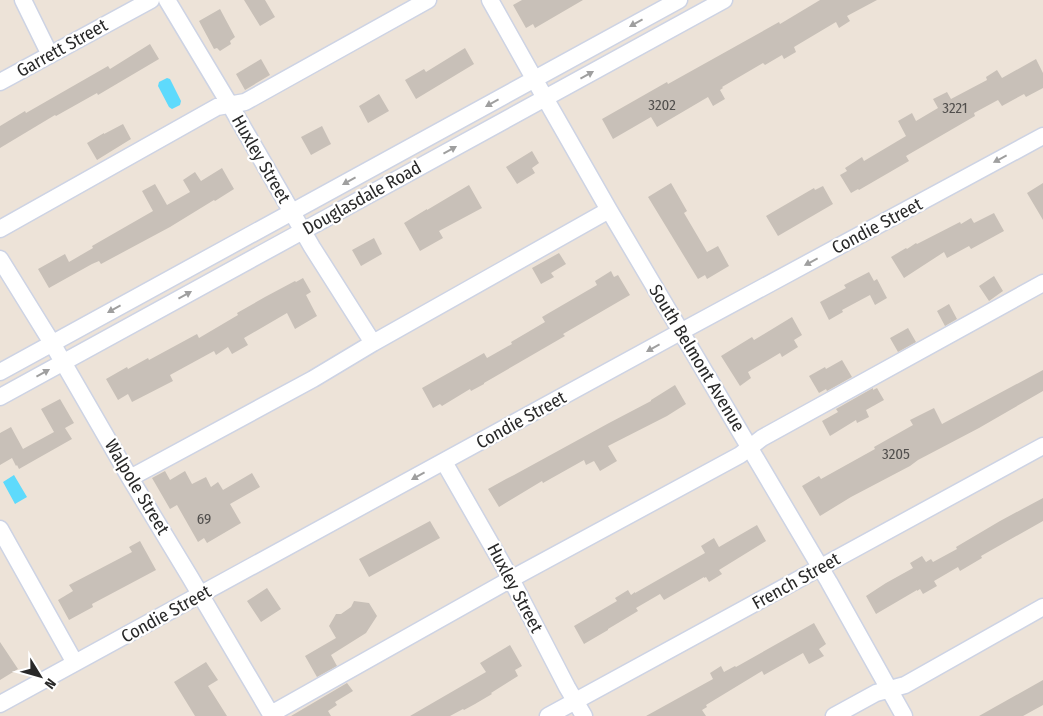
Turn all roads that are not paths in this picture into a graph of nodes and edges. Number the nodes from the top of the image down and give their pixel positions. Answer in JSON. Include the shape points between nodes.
{"nodes":[{"id":1,"x":23,"y":0,"type":"edge"},
{"id":2,"x":151,"y":0,"type":"edge"},
{"id":3,"x":167,"y":0,"type":"edge"},
{"id":4,"x":428,"y":0,"type":"edge"},
{"id":5,"x":490,"y":0,"type":"edge"},
{"id":6,"x":679,"y":0,"type":"edge"},
{"id":7,"x":724,"y":0,"type":"edge"},
{"id":8,"x":50,"y":55,"type":"junction"},
{"id":9,"x":534,"y":79,"type":"junction"},
{"id":10,"x":0,"y":82,"type":"edge"},
{"id":11,"x":545,"y":98,"type":"junction"},
{"id":12,"x":230,"y":105,"type":"junction"},
{"id":13,"x":1043,"y":136,"type":"edge"},
{"id":14,"x":609,"y":210,"type":"junction"},
{"id":15,"x":291,"y":212,"type":"junction"},
{"id":16,"x":0,"y":229,"type":"edge"},
{"id":17,"x":302,"y":231,"type":"junction"},
{"id":18,"x":0,"y":259,"type":"edge"},
{"id":19,"x":1043,"y":283,"type":"edge"},
{"id":20,"x":682,"y":332,"type":"junction"},
{"id":21,"x":52,"y":343,"type":"junction"},
{"id":22,"x":373,"y":343,"type":"junction"},
{"id":23,"x":63,"y":362,"type":"junction"},
{"id":24,"x":0,"y":372,"type":"edge"},
{"id":25,"x":0,"y":397,"type":"edge"},
{"id":26,"x":1043,"y":446,"type":"edge"},
{"id":27,"x":750,"y":447,"type":"junction"},
{"id":28,"x":444,"y":462,"type":"junction"},
{"id":29,"x":130,"y":478,"type":"junction"},
{"id":30,"x":0,"y":529,"type":"edge"},
{"id":31,"x":820,"y":568,"type":"junction"},
{"id":32,"x":511,"y":579,"type":"junction"},
{"id":33,"x":201,"y":595,"type":"junction"},
{"id":34,"x":1043,"y":607,"type":"edge"},
{"id":35,"x":75,"y":663,"type":"junction"},
{"id":36,"x":888,"y":689,"type":"junction"},
{"id":37,"x":575,"y":702,"type":"junction"},
{"id":38,"x":0,"y":704,"type":"edge"},
{"id":39,"x":271,"y":715,"type":"edge"},
{"id":40,"x":548,"y":716,"type":"edge"},
{"id":41,"x":584,"y":716,"type":"edge"},
{"id":42,"x":834,"y":716,"type":"edge"},
{"id":43,"x":904,"y":716,"type":"edge"}],
"edges":[{"from":1,"to":8,"type":"street"},
{"from":2,"to":8,"type":"street","name":"Garrett Street"},
{"from":3,"to":12,"type":"street","name":"Huxley Street"},
{"from":4,"to":12,"type":"street","via":[[245,102]]},
{"from":5,"to":9,"type":"street","name":"South Belmont Avenue"},
{"from":6,"to":9,"type":"street","name":"Douglasdale Road","one_way":true},
{"from":11,"to":7,"type":"street","name":"Douglasdale Road","one_way":true},
{"from":8,"to":10,"type":"street","name":"Garrett Street"},
{"from":9,"to":11,"type":"street","name":"South Belmont Avenue"},
{"from":9,"to":15,"type":"street","name":"Douglasdale Road","one_way":true},
{"from":11,"to":14,"type":"street","name":"South Belmont Avenue"},
{"from":17,"to":11,"type":"street","name":"Douglasdale Road","one_way":true},
{"from":12,"to":15,"type":"street","name":"Huxley Street"},
{"from":12,"to":16,"type":"street","via":[[217,107]]},
{"from":13,"to":20,"type":"street","name":"Condie Street","one_way":true},
{"from":14,"to":20,"type":"street","name":"South Belmont Avenue"},
{"from":14,"to":22,"type":"street"},
{"from":15,"to":17,"type":"street","name":"Huxley Street"},
{"from":15,"to":21,"type":"street","name":"Douglasdale Road","one_way":true},
{"from":17,"to":22,"type":"street","name":"Huxley Street"},
{"from":23,"to":17,"type":"street","name":"Douglasdale Road","one_way":true},
{"from":18,"to":21,"type":"street","name":"Walpole Street"},
{"from":19,"to":27,"type":"street"},
{"from":20,"to":27,"type":"street","name":"South Belmont Avenue"},
{"from":20,"to":28,"type":"street","name":"Condie Street","one_way":true},
{"from":21,"to":23,"type":"street","name":"Walpole Street"},
{"from":21,"to":24,"type":"street","name":"Douglasdale Road"},
{"from":22,"to":29,"type":"street"},
{"from":25,"to":23,"type":"street","name":"Douglasdale Road","one_way":true},
{"from":23,"to":29,"type":"street","name":"Walpole Street"},
{"from":26,"to":31,"type":"street","name":"French Street"},
{"from":27,"to":31,"type":"street","name":"South Belmont Avenue"},
{"from":27,"to":32,"type":"street"},
{"from":28,"to":32,"type":"street","name":"Huxley Street"},
{"from":28,"to":33,"type":"street","name":"Condie Street","one_way":true},
{"from":29,"to":33,"type":"street","name":"Walpole Street"},
{"from":30,"to":35,"type":"street"},
{"from":31,"to":36,"type":"street","name":"South Belmont Avenue"},
{"from":31,"to":37,"type":"street","name":"French Street"},
{"from":32,"to":37,"type":"street","name":"Huxley Street"},
{"from":32,"to":39,"type":"street"},
{"from":33,"to":35,"type":"street","name":"Condie Street"},
{"from":33,"to":39,"type":"street","name":"Walpole Street"},
{"from":34,"to":36,"type":"street","via":[[905,684]]},
{"from":35,"to":38,"type":"street","name":"Condie Street"},
{"from":36,"to":42,"type":"street"},
{"from":36,"to":43,"type":"street","name":"South Belmont Avenue"},
{"from":37,"to":40,"type":"street","name":"French Street"},
{"from":37,"to":41,"type":"street","name":"Huxley Street"}]}
